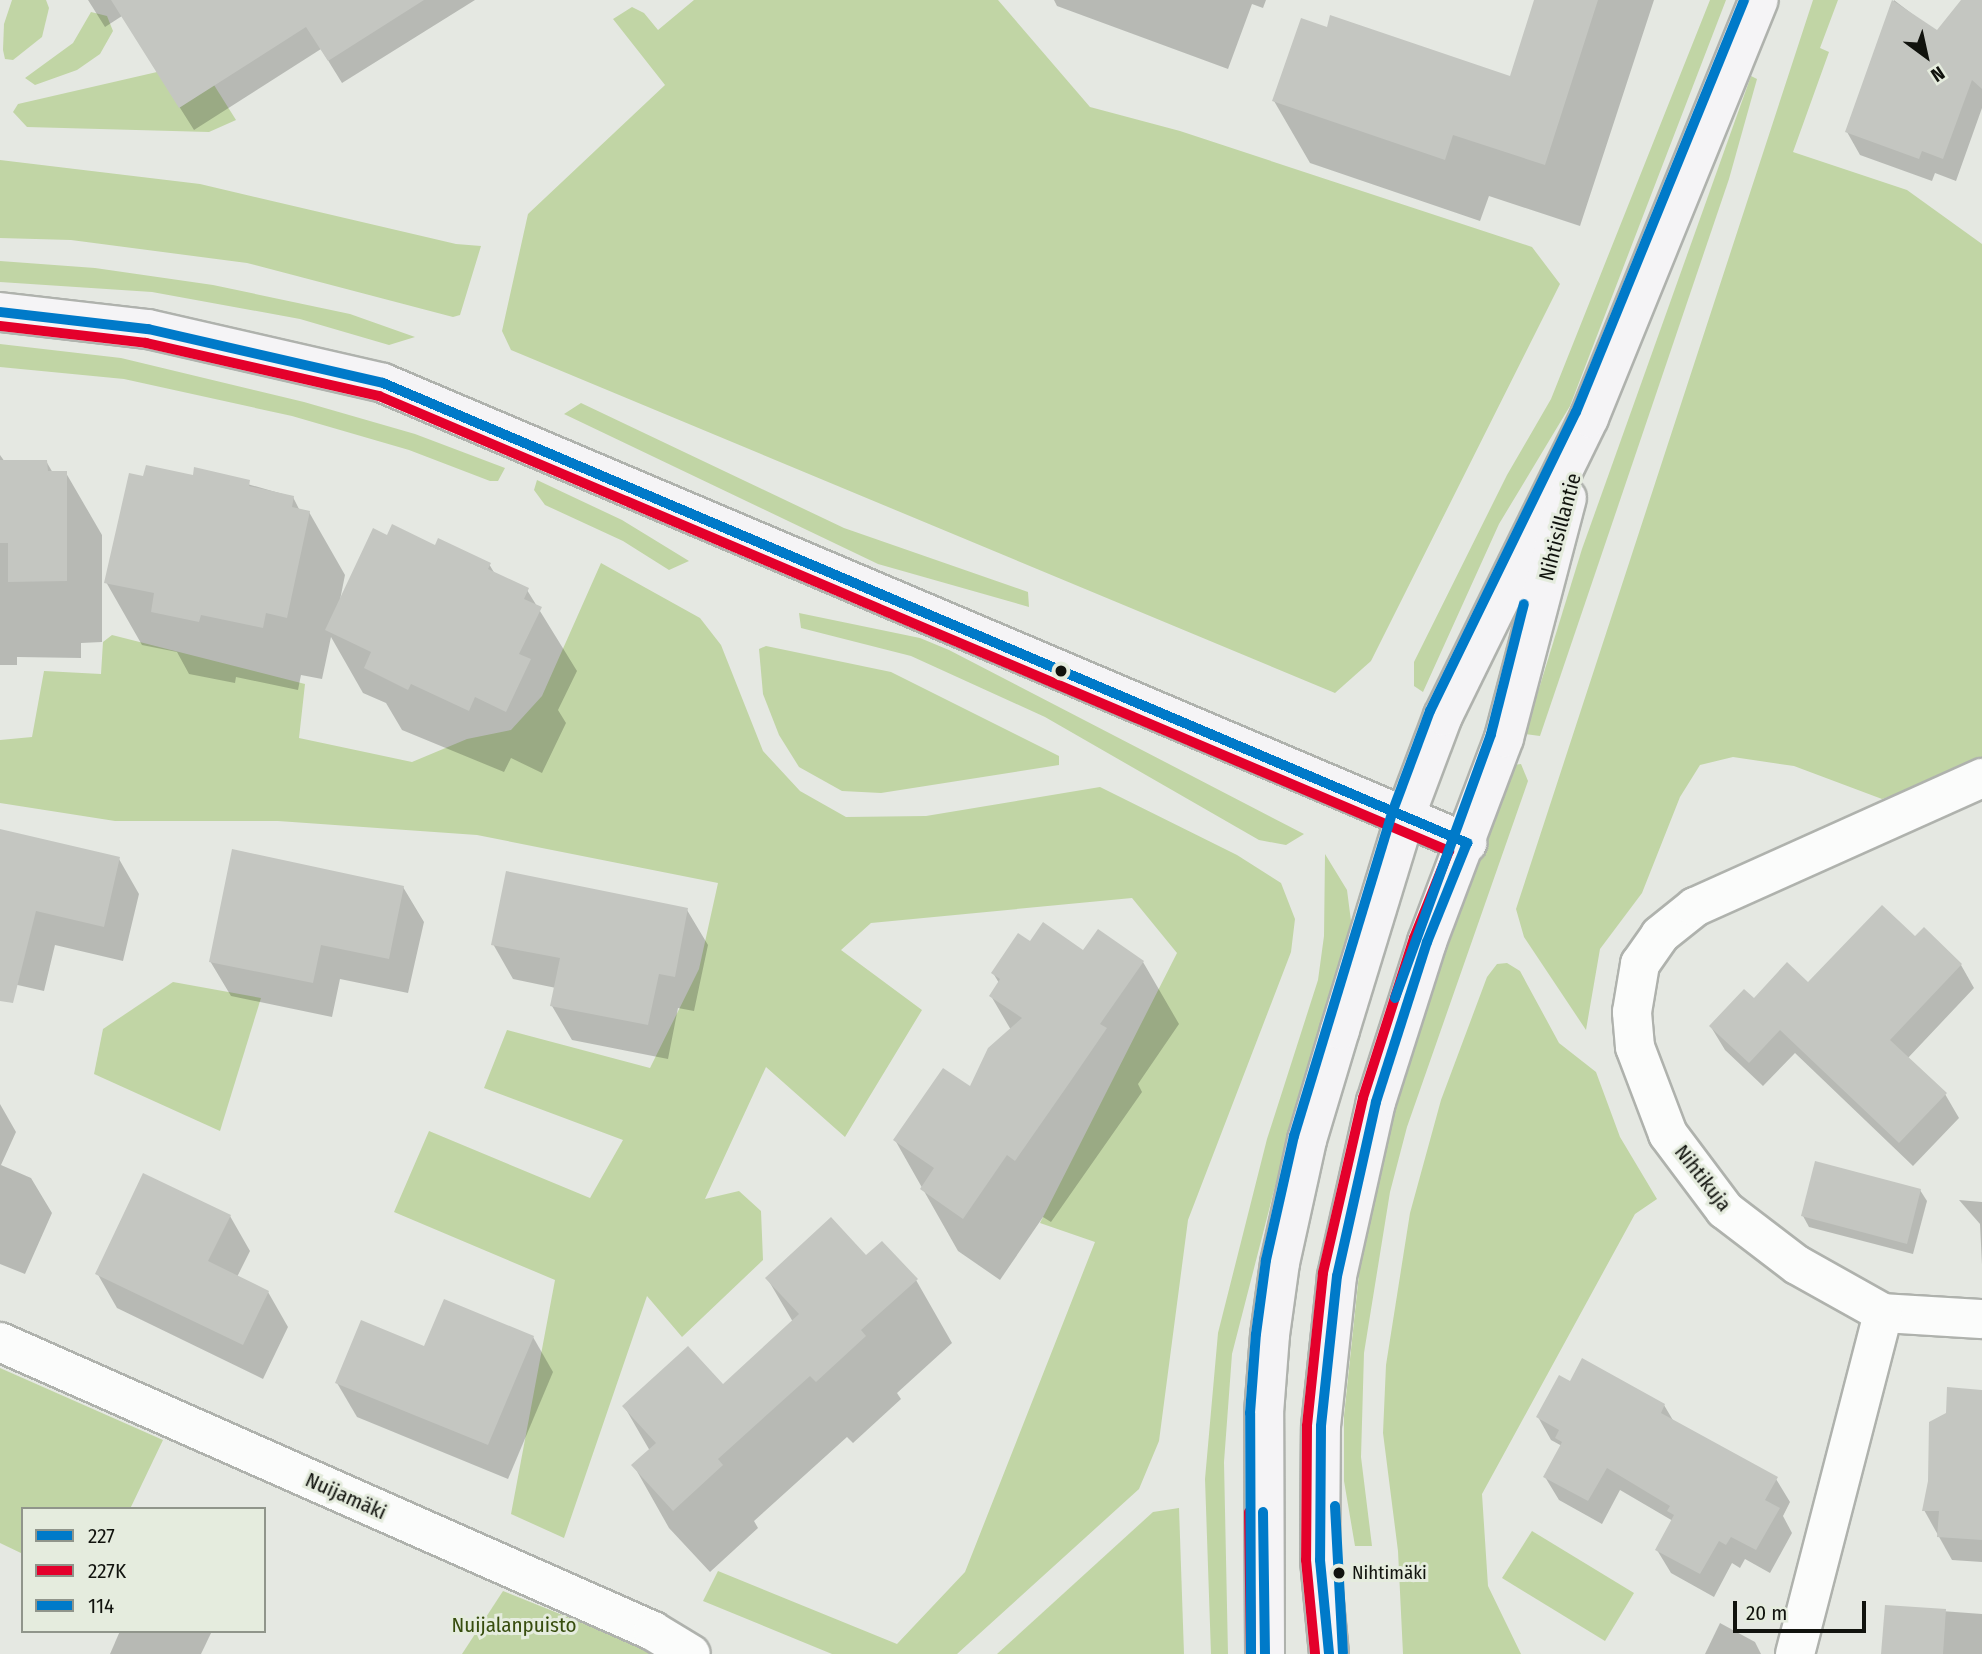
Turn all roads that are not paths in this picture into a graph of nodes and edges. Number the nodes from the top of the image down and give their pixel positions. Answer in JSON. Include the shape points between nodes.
{"nodes":[{"id":1,"x":1759,"y":0,"type":"edge"},
{"id":2,"x":0,"y":312,"type":"edge"},
{"id":3,"x":1589,"y":418,"type":"junction"},
{"id":4,"x":1982,"y":778,"type":"edge"},
{"id":5,"x":1405,"y":817,"type":"junction"},
{"id":6,"x":1467,"y":843,"type":"junction"},
{"id":7,"x":1883,"y":1313,"type":"junction"},
{"id":8,"x":1982,"y":1319,"type":"edge"},
{"id":9,"x":0,"y":1342,"type":"edge"},
{"id":10,"x":691,"y":1654,"type":"edge"},
{"id":11,"x":1265,"y":1654,"type":"edge"},
{"id":12,"x":1329,"y":1654,"type":"edge"},
{"id":13,"x":1795,"y":1654,"type":"edge"}],
"edges":[{"from":1,"to":3,"type":"street","name":"Nihtisillantie"},
{"from":2,"to":5,"type":"street","via":[[148,329],[383,383]]},
{"from":3,"to":5,"type":"street","name":"Nihtisillantie","via":[[1454,690]]},
{"from":3,"to":6,"type":"street","name":"Nihtisillantie","via":[[1504,738]]},
{"from":4,"to":7,"type":"street","name":"Nihtikuja","via":[[1937,796],[1892,822],[1695,906],[1660,935],[1640,964],[1632,1012],[1635,1047],[1668,1134],[1726,1210],[1797,1265]]},
{"from":5,"to":6,"type":"street"},
{"from":5,"to":11,"type":"street","name":"Nihtisillantie","via":[[1307,1140],[1280,1263],[1264,1413]]},
{"from":6,"to":12,"type":"street","name":"Nihtisillantie","via":[[1427,942],[1376,1102],[1337,1276],[1321,1426],[1320,1560]]},
{"from":7,"to":8,"type":"street"},
{"from":7,"to":13,"type":"street"},
{"from":9,"to":10,"type":"street","name":"Nuijamäki","via":[[653,1631]]}]}
